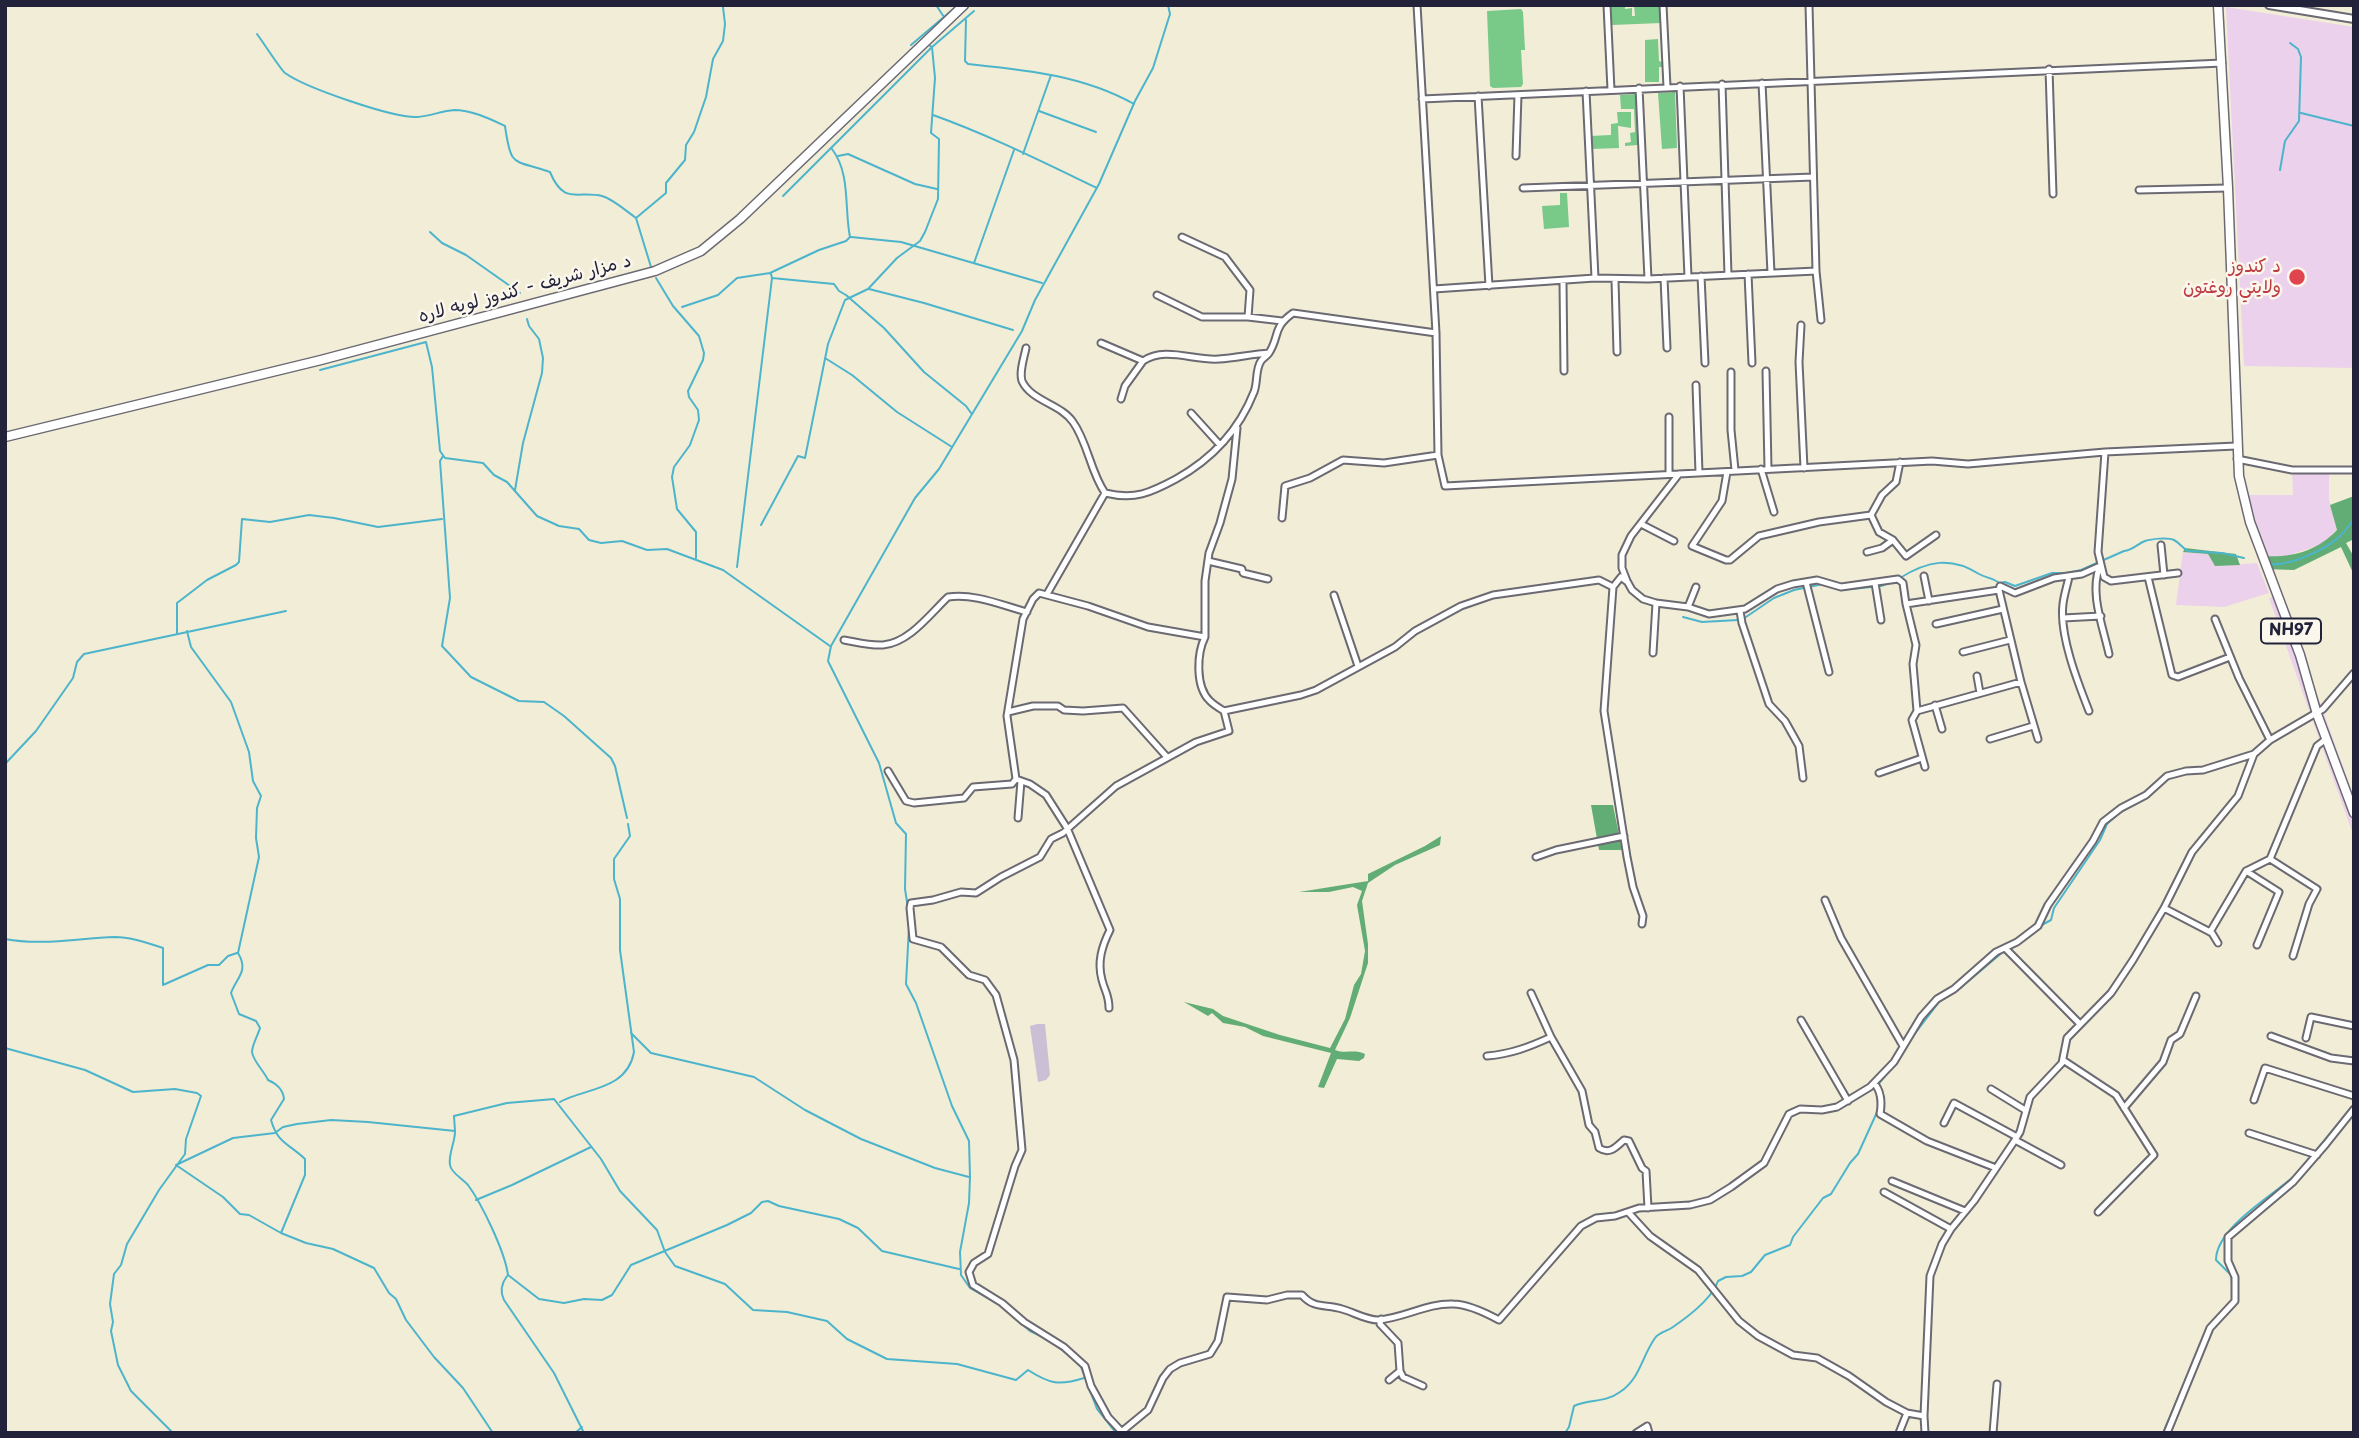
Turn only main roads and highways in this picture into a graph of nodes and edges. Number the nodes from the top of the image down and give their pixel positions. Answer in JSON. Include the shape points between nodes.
{"nodes":[{"id":1,"x":964,"y":5,"type":"edge"},
{"id":2,"x":2218,"y":5,"type":"edge"},
{"id":3,"x":5,"y":437,"type":"edge"},
{"id":4,"x":2354,"y":813,"type":"edge"}],
"edges":[{"from":1,"to":3,"type":"main road","name":"د مزار شریف - کندوز لویه لاره","via":[[740,219],[686,259],[656,271],[321,360]]},
{"from":2,"to":4,"type":"main road","number":"NH97","via":[[2237,459],[2250,522]]}]}
